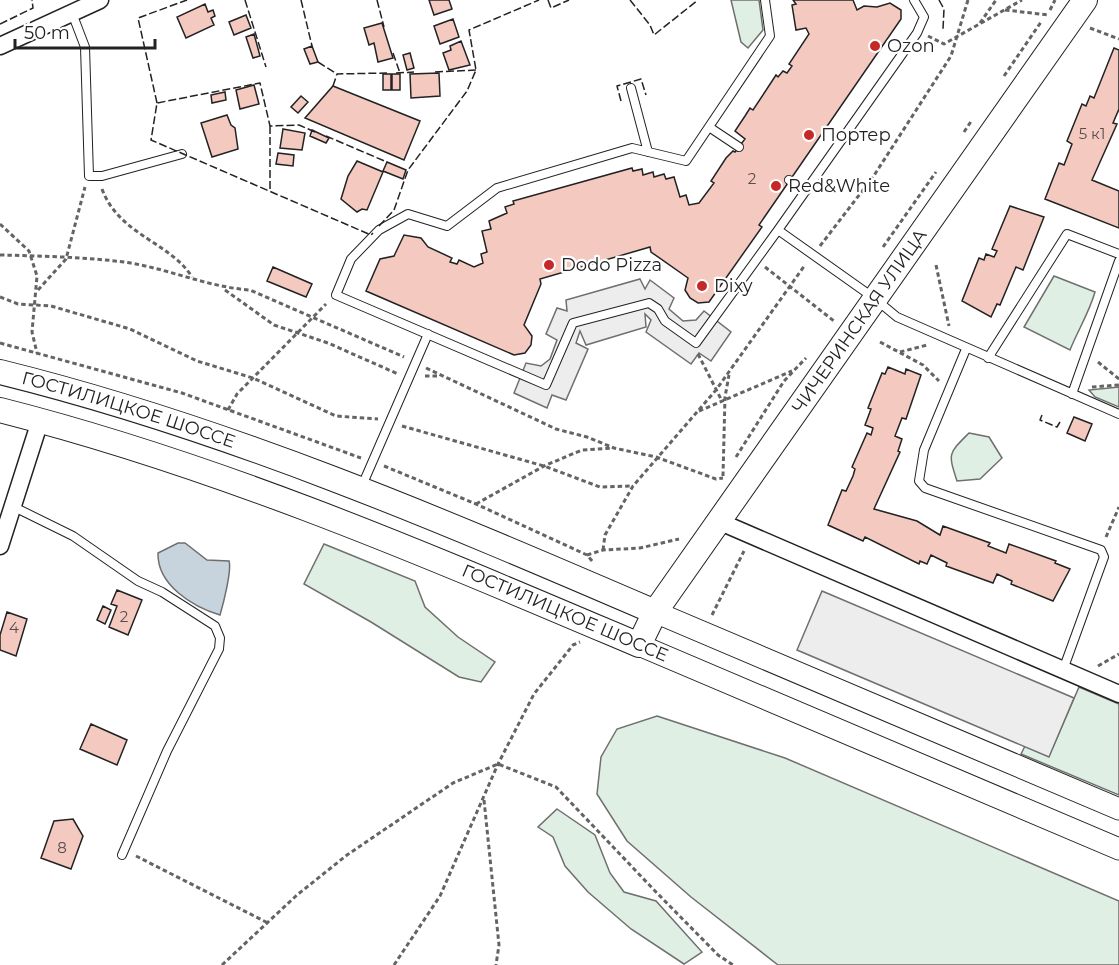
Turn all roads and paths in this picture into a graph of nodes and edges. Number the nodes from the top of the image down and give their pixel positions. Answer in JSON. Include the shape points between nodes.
{"nodes":[{"id":1,"x":100,"y":0,"type":"edge"},
{"id":2,"x":765,"y":0,"type":"edge"},
{"id":3,"x":914,"y":0,"type":"edge"},
{"id":4,"x":968,"y":0,"type":"edge"},
{"id":5,"x":996,"y":0,"type":"edge"},
{"id":6,"x":1022,"y":0,"type":"edge"},
{"id":7,"x":1085,"y":0,"type":"edge"},
{"id":8,"x":72,"y":13,"type":"junction"},
{"id":9,"x":979,"y":24,"type":"junction"},
{"id":10,"x":1100,"y":32,"type":"dead end"},
{"id":11,"x":934,"y":37,"type":"dead end"},
{"id":12,"x":954,"y":39,"type":"junction"},
{"id":13,"x":1119,"y":39,"type":"edge"},
{"id":14,"x":0,"y":46,"type":"edge"},
{"id":15,"x":631,"y":88,"type":"dead end"},
{"id":16,"x":709,"y":127,"type":"junction"},
{"id":17,"x":739,"y":147,"type":"dead end"},
{"id":18,"x":648,"y":152,"type":"junction"},
{"id":19,"x":182,"y":154,"type":"dead end"},
{"id":20,"x":93,"y":176,"type":"junction"},
{"id":21,"x":789,"y":180,"type":"dead end"},
{"id":22,"x":806,"y":191,"type":"junction"},
{"id":23,"x":0,"y":224,"type":"edge"},
{"id":24,"x":778,"y":230,"type":"junction"},
{"id":25,"x":1119,"y":254,"type":"edge"},
{"id":26,"x":0,"y":255,"type":"edge"},
{"id":27,"x":31,"y":255,"type":"junction"},
{"id":28,"x":813,"y":255,"type":"junction"},
{"id":29,"x":66,"y":259,"type":"junction"},
{"id":30,"x":756,"y":260,"type":"junction"},
{"id":31,"x":1119,"y":261,"type":"edge"},
{"id":32,"x":936,"y":265,"type":"dead end"},
{"id":33,"x":193,"y":279,"type":"junction"},
{"id":34,"x":791,"y":286,"type":"junction"},
{"id":35,"x":223,"y":288,"type":"junction"},
{"id":36,"x":37,"y":292,"type":"junction"},
{"id":37,"x":336,"y":295,"type":"junction"},
{"id":38,"x":0,"y":297,"type":"edge"},
{"id":39,"x":874,"y":298,"type":"junction"},
{"id":40,"x":33,"y":306,"type":"junction"},
{"id":41,"x":314,"y":317,"type":"junction"},
{"id":42,"x":834,"y":321,"type":"dead end"},
{"id":43,"x":299,"y":334,"type":"junction"},
{"id":44,"x":428,"y":334,"type":"junction"},
{"id":45,"x":948,"y":340,"type":"junction"},
{"id":46,"x":880,"y":342,"type":"dead end"},
{"id":47,"x":696,"y":343,"type":"junction"},
{"id":48,"x":966,"y":349,"type":"junction"},
{"id":49,"x":900,"y":352,"type":"junction"},
{"id":50,"x":37,"y":353,"type":"dead end"},
{"id":51,"x":808,"y":356,"type":"dead end"},
{"id":52,"x":1092,"y":357,"type":"dead end"},
{"id":53,"x":988,"y":358,"type":"junction"},
{"id":54,"x":415,"y":363,"type":"junction"},
{"id":55,"x":793,"y":370,"type":"junction"},
{"id":56,"x":0,"y":372,"type":"edge"},
{"id":57,"x":729,"y":373,"type":"junction"},
{"id":58,"x":410,"y":376,"type":"junction"},
{"id":59,"x":441,"y":376,"type":"junction"},
{"id":60,"x":25,"y":378,"type":"junction"},
{"id":61,"x":254,"y":378,"type":"junction"},
{"id":62,"x":1119,"y":379,"type":"edge"},
{"id":63,"x":1119,"y":385,"type":"edge"},
{"id":64,"x":1087,"y":387,"type":"dead end"},
{"id":65,"x":716,"y":390,"type":"junction"},
{"id":66,"x":948,"y":391,"type":"junction"},
{"id":67,"x":1072,"y":394,"type":"junction"},
{"id":68,"x":723,"y":398,"type":"junction"},
{"id":69,"x":228,"y":410,"type":"dead end"},
{"id":70,"x":7,"y":412,"type":"edge"},
{"id":71,"x":698,"y":412,"type":"junction"},
{"id":72,"x":1119,"y":414,"type":"edge"},
{"id":73,"x":40,"y":421,"type":"junction"},
{"id":74,"x":390,"y":421,"type":"junction"},
{"id":75,"x":614,"y":447,"type":"junction"},
{"id":76,"x":656,"y":457,"type":"junction"},
{"id":77,"x":735,"y":458,"type":"dead end"},
{"id":78,"x":544,"y":466,"type":"junction"},
{"id":79,"x":729,"y":468,"type":"dead end"},
{"id":80,"x":723,"y":478,"type":"junction"},
{"id":81,"x":633,"y":486,"type":"junction"},
{"id":82,"x":360,"y":488,"type":"junction"},
{"id":83,"x":476,"y":504,"type":"dead end"},
{"id":84,"x":14,"y":507,"type":"junction"},
{"id":85,"x":1119,"y":507,"type":"edge"},
{"id":86,"x":718,"y":522,"type":"junction"},
{"id":87,"x":681,"y":538,"type":"dead end"},
{"id":88,"x":0,"y":546,"type":"edge"},
{"id":89,"x":746,"y":547,"type":"dead end"},
{"id":90,"x":603,"y":550,"type":"junction"},
{"id":91,"x":1101,"y":550,"type":"junction"},
{"id":92,"x":587,"y":555,"type":"dead end"},
{"id":93,"x":655,"y":612,"type":"junction"},
{"id":94,"x":710,"y":620,"type":"dead end"},
{"id":95,"x":573,"y":645,"type":"dead end"},
{"id":96,"x":639,"y":645,"type":"junction"},
{"id":97,"x":1119,"y":654,"type":"edge"},
{"id":98,"x":1098,"y":666,"type":"dead end"},
{"id":99,"x":1063,"y":670,"type":"junction"},
{"id":100,"x":1119,"y":694,"type":"edge"},
{"id":101,"x":498,"y":765,"type":"junction"},
{"id":102,"x":484,"y":799,"type":"junction"},
{"id":103,"x":1119,"y":809,"type":"edge"},
{"id":104,"x":1119,"y":849,"type":"edge"},
{"id":105,"x":123,"y":851,"type":"joint"},
{"id":106,"x":268,"y":922,"type":"junction"},
{"id":107,"x":222,"y":965,"type":"edge"},
{"id":108,"x":394,"y":965,"type":"edge"},
{"id":109,"x":496,"y":965,"type":"edge"},
{"id":110,"x":733,"y":965,"type":"edge"}],
"edges":[{"from":1,"to":8,"type":"street"},
{"from":2,"to":16,"type":"lane","via":[[770,36]]},
{"from":3,"to":22,"type":"lane","via":[[924,18],[917,33]]},
{"from":4,"to":12,"type":"path"},
{"from":5,"to":9,"type":"path"},
{"from":6,"to":9,"type":"path"},
{"from":7,"to":39,"type":"main road","name":"ЧИЧЕРИНСКАЯ УЛИЦА"},
{"from":8,"to":14,"type":"street"},
{"from":8,"to":20,"type":"lane","via":[[85,47]]},
{"from":9,"to":12,"type":"path"},
{"from":10,"to":13,"type":"path"},
{"from":11,"to":12,"type":"path","via":[[944,44]]},
{"from":12,"to":28,"type":"path","via":[[951,56],[873,177]]},
{"from":15,"to":18,"type":"lane"},
{"from":16,"to":17,"type":"lane"},
{"from":16,"to":18,"type":"lane","via":[[686,161]]},
{"from":18,"to":37,"type":"lane","via":[[632,148],[497,188],[447,226],[408,214],[379,230],[351,259]]},
{"from":19,"to":20,"type":"lane"},
{"from":20,"to":29,"type":"path"},
{"from":20,"to":33,"type":"path","via":[[119,216],[180,263]]},
{"from":21,"to":22,"type":"lane"},
{"from":22,"to":24,"type":"lane"},
{"from":23,"to":27,"type":"path"},
{"from":24,"to":28,"type":"lane"},
{"from":24,"to":30,"type":"lane"},
{"from":25,"to":53,"type":"lane","via":[[1067,234]]},
{"from":26,"to":27,"type":"path"},
{"from":27,"to":29,"type":"path"},
{"from":27,"to":36,"type":"path"},
{"from":28,"to":34,"type":"path"},
{"from":28,"to":39,"type":"lane"},
{"from":29,"to":33,"type":"path","via":[[124,262]]},
{"from":29,"to":36,"type":"path"},
{"from":30,"to":34,"type":"path"},
{"from":30,"to":47,"type":"lane"},
{"from":31,"to":67,"type":"lane"},
{"from":32,"to":45,"type":"path","via":[[951,334]]},
{"from":33,"to":35,"type":"path"},
{"from":34,"to":42,"type":"path"},
{"from":34,"to":57,"type":"path"},
{"from":35,"to":41,"type":"path","via":[[250,290]]},
{"from":35,"to":43,"type":"path","via":[[274,326]]},
{"from":36,"to":40,"type":"path"},
{"from":37,"to":41,"type":"path"},
{"from":37,"to":44,"type":"lane"},
{"from":38,"to":40,"type":"path"},
{"from":39,"to":45,"type":"lane","via":[[897,317]]},
{"from":39,"to":86,"type":"main road","name":"ЧИЧЕРИНСКАЯ УЛИЦА"},
{"from":40,"to":50,"type":"path","via":[[32,332]]},
{"from":40,"to":61,"type":"path","via":[[51,306],[130,329],[197,361]]},
{"from":41,"to":43,"type":"path"},
{"from":41,"to":54,"type":"path"},
{"from":43,"to":58,"type":"path","via":[[393,373]]},
{"from":43,"to":61,"type":"path"},
{"from":44,"to":47,"type":"lane","via":[[546,385],[573,323],[649,303],[665,321]]},
{"from":44,"to":54,"type":"lane"},
{"from":45,"to":48,"type":"lane"},
{"from":45,"to":49,"type":"path"},
{"from":46,"to":49,"type":"path"},
{"from":47,"to":65,"type":"path"},
{"from":48,"to":53,"type":"lane"},
{"from":48,"to":66,"type":"lane"},
{"from":49,"to":66,"type":"path","via":[[923,365]]},
{"from":51,"to":55,"type":"path"},
{"from":52,"to":62,"type":"path"},
{"from":53,"to":67,"type":"lane"},
{"from":54,"to":58,"type":"lane"},
{"from":54,"to":59,"type":"path"},
{"from":55,"to":68,"type":"path"},
{"from":55,"to":77,"type":"path"},
{"from":56,"to":60,"type":"main road","name":"ГОСТИЛИЦКОЕ ШОССЕ"},
{"from":57,"to":65,"type":"path"},
{"from":57,"to":68,"type":"path"},
{"from":58,"to":59,"type":"path"},
{"from":58,"to":74,"type":"lane"},
{"from":59,"to":75,"type":"path","via":[[556,429]]},
{"from":60,"to":70,"type":"main road"},
{"from":60,"to":82,"type":"main road","name":"ГОСТИЛИЦКОЕ ШОССЕ","via":[[147,413]]},
{"from":61,"to":69,"type":"path","via":[[237,394]]},
{"from":61,"to":74,"type":"path","via":[[336,416]]},
{"from":63,"to":64,"type":"path"},
{"from":65,"to":68,"type":"path"},
{"from":65,"to":71,"type":"path"},
{"from":66,"to":91,"type":"lane","via":[[919,467],[919,481],[925,488]]},
{"from":67,"to":72,"type":"lane"},
{"from":68,"to":71,"type":"path"},
{"from":68,"to":80,"type":"path"},
{"from":70,"to":73,"type":"main road","name":"ГОСТИЛИЦКОЕ ШОССЕ"},
{"from":71,"to":76,"type":"path"},
{"from":73,"to":84,"type":"street"},
{"from":73,"to":96,"type":"main road","name":"ГОСТИЛИЦКОЕ ШОССЕ","via":[[192,467],[354,525]]},
{"from":74,"to":78,"type":"path"},
{"from":74,"to":82,"type":"lane"},
{"from":75,"to":76,"type":"path"},
{"from":75,"to":78,"type":"path","via":[[582,450]]},
{"from":76,"to":80,"type":"path","via":[[716,479]]},
{"from":76,"to":81,"type":"path"},
{"from":78,"to":81,"type":"path","via":[[600,487]]},
{"from":78,"to":83,"type":"path"},
{"from":79,"to":80,"type":"path"},
{"from":81,"to":90,"type":"path","via":[[612,520]]},
{"from":82,"to":93,"type":"main road","name":"ГОСТИЛИЦКОЕ ШОССЕ"},
{"from":84,"to":88,"type":"street"},
{"from":84,"to":105,"type":"lane","via":[[73,536],[138,581],[193,611],[214,626],[220,638],[219,649],[167,751]]},
{"from":85,"to":91,"type":"path"},
{"from":86,"to":93,"type":"main road","name":"ЧИЧЕРИНСКАЯ УЛИЦА"},
{"from":86,"to":99,"type":"street"},
{"from":87,"to":90,"type":"path","via":[[640,548]]},
{"from":89,"to":94,"type":"path"},
{"from":90,"to":92,"type":"path"},
{"from":91,"to":99,"type":"lane","via":[[1104,557]]},
{"from":93,"to":96,"type":"main road","name":"ЧИЧЕРИНСКАЯ УЛИЦА"},
{"from":93,"to":103,"type":"street","name":"ГОСТИЛИЦКОЕ ШОССЕ"},
{"from":95,"to":101,"type":"path","via":[[534,694]]},
{"from":96,"to":104,"type":"street","name":"ГОСТИЛИЦКОЕ ШОССЕ"},
{"from":97,"to":98,"type":"path"},
{"from":99,"to":100,"type":"street"},
{"from":101,"to":102,"type":"path"},
{"from":101,"to":106,"type":"path","via":[[453,783],[356,848]]},
{"from":101,"to":110,"type":"path","via":[[556,787],[718,955]]},
{"from":102,"to":108,"type":"path","via":[[440,896]]},
{"from":102,"to":109,"type":"path","via":[[499,945]]},
{"from":105,"to":106,"type":"path"},
{"from":106,"to":107,"type":"path"}]}
